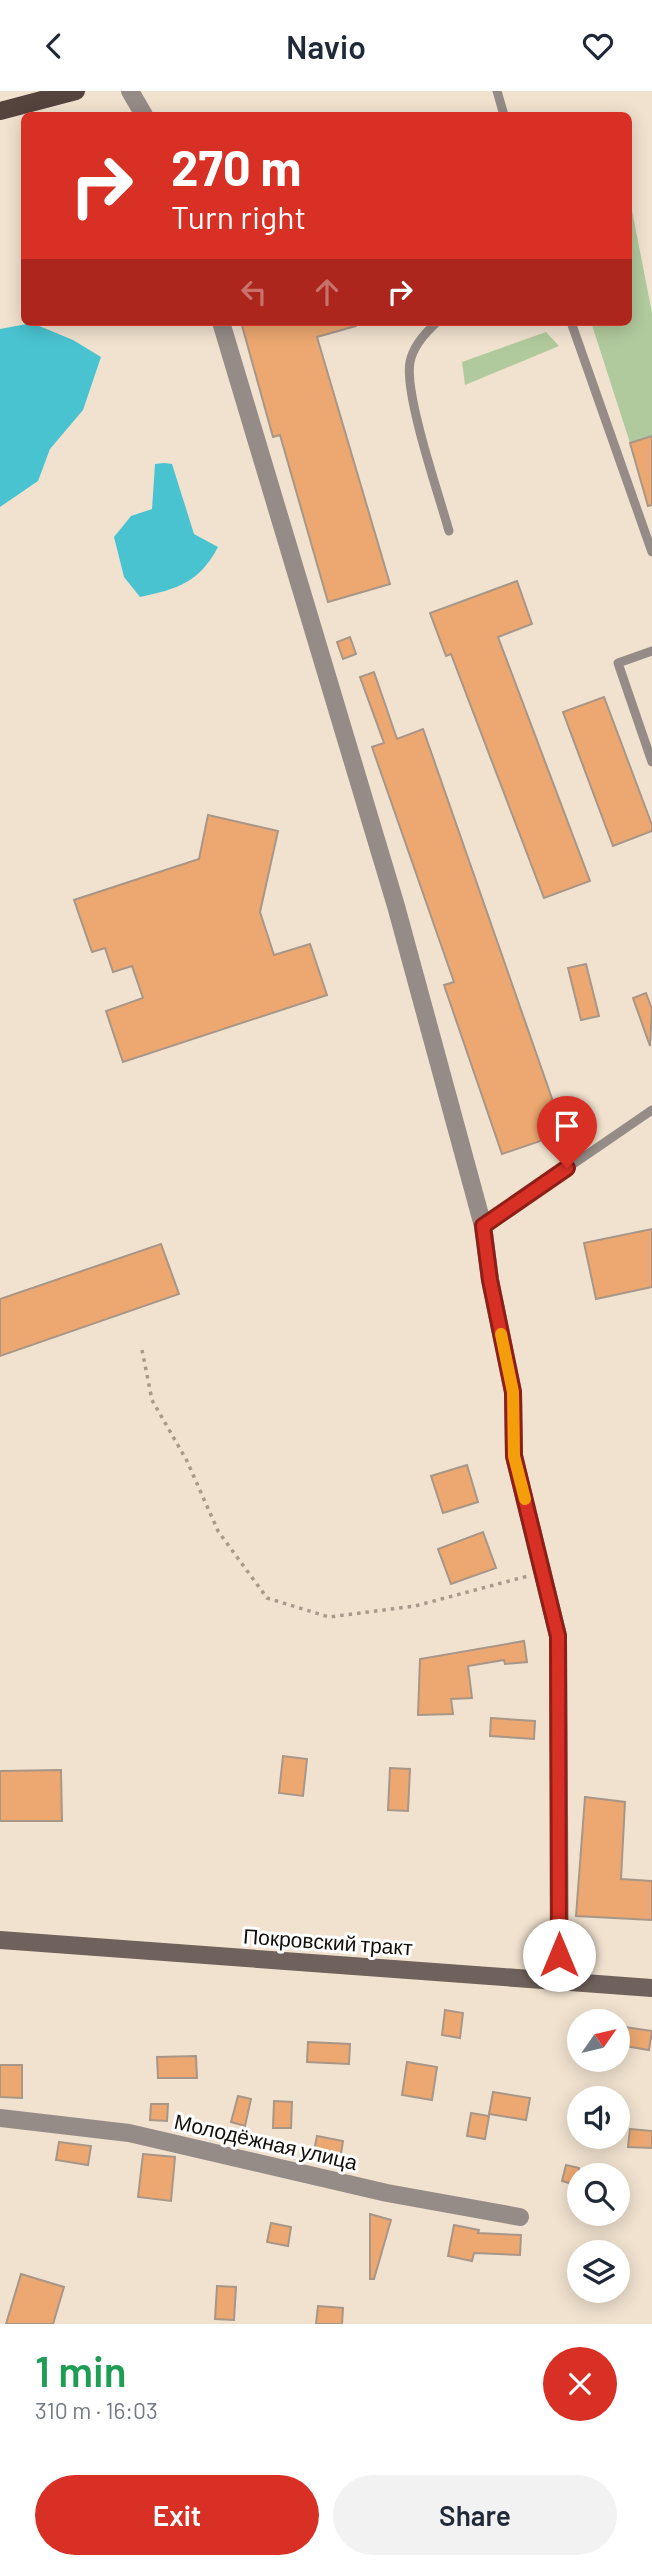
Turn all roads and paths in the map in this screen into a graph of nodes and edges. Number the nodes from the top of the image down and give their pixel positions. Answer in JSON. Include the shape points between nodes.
{"nodes":[{"id":1,"x":76,"y":91,"type":"edge"},
{"id":2,"x":130,"y":91,"type":"edge"},
{"id":3,"x":497,"y":91,"type":"edge"},
{"id":4,"x":52,"y":94,"type":"edge"},
{"id":5,"x":0,"y":111,"type":"edge"},
{"id":6,"x":142,"y":112,"type":"edge"},
{"id":7,"x":503,"y":112,"type":"edge"},
{"id":8,"x":222,"y":326,"type":"edge"},
{"id":9,"x":433,"y":326,"type":"edge"},
{"id":10,"x":572,"y":326,"type":"edge"},
{"id":11,"x":449,"y":531,"type":"dead end"},
{"id":12,"x":652,"y":552,"type":"edge"},
{"id":13,"x":652,"y":651,"type":"edge"},
{"id":14,"x":652,"y":762,"type":"edge"},
{"id":15,"x":652,"y":1110,"type":"edge"},
{"id":16,"x":483,"y":1226,"type":"junction"},
{"id":17,"x":142,"y":1350,"type":"dead end"},
{"id":18,"x":544,"y":1571,"type":"junction"},
{"id":19,"x":0,"y":1940,"type":"edge"},
{"id":20,"x":560,"y":1981,"type":"junction"},
{"id":21,"x":652,"y":1988,"type":"edge"},
{"id":22,"x":0,"y":2118,"type":"edge"},
{"id":23,"x":520,"y":2217,"type":"dead end"}],
"edges":[{"from":1,"to":4,"type":"main road"},
{"from":2,"to":6,"type":"street"},
{"from":3,"to":7,"type":"lane"},
{"from":4,"to":5,"type":"main road"},
{"from":8,"to":16,"type":"street","via":[[396,906]]},
{"from":9,"to":11,"type":"lane","via":[[410,362],[413,401]]},
{"from":10,"to":12,"type":"lane"},
{"from":13,"to":14,"type":"lane","via":[[618,663]]},
{"from":15,"to":16,"type":"lane"},
{"from":16,"to":18,"type":"street","via":[[513,1392],[514,1456]]},
{"from":17,"to":18,"type":"path","via":[[152,1400],[187,1461],[218,1531],[267,1598],[329,1617],[415,1606]]},
{"from":18,"to":20,"type":"street","via":[[558,1636]]},
{"from":19,"to":20,"type":"main road","name":"Покровский тракт"},
{"from":20,"to":21,"type":"main road","name":"Покровский тракт"},
{"from":22,"to":23,"type":"street","name":"Молодёжная улица","via":[[129,2133],[387,2193]]}]}
